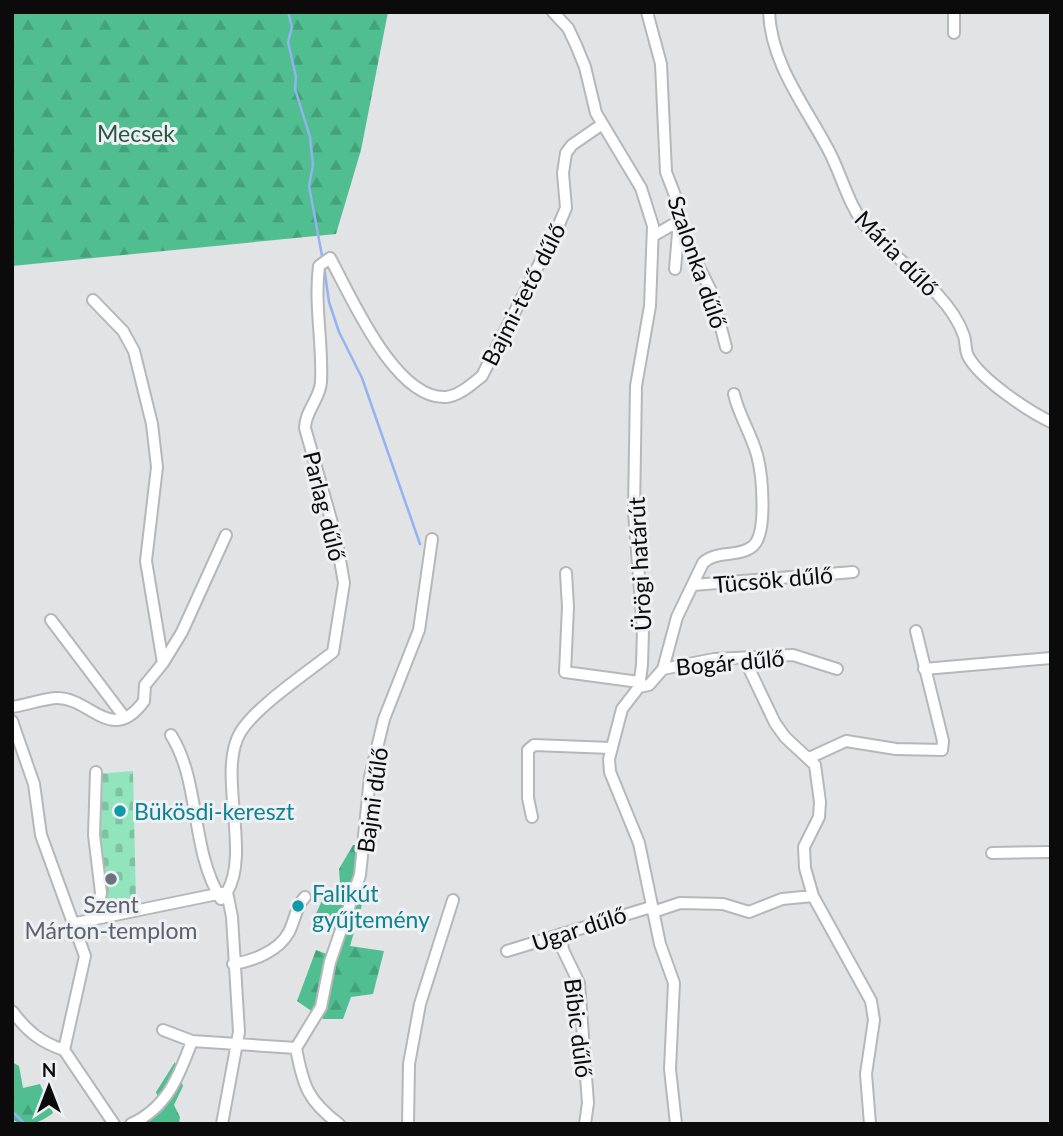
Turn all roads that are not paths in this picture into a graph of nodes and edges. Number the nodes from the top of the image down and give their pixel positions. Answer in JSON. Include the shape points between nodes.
{"nodes":[{"id":1,"x":553,"y":12,"type":"edge"},
{"id":2,"x":648,"y":12,"type":"edge"},
{"id":3,"x":769,"y":12,"type":"edge"},
{"id":4,"x":954,"y":12,"type":"edge"},
{"id":5,"x":954,"y":33,"type":"dead end"},
{"id":6,"x":601,"y":125,"type":"junction"},
{"id":7,"x":679,"y":221,"type":"junction"},
{"id":8,"x":653,"y":236,"type":"junction"},
{"id":9,"x":330,"y":258,"type":"joint"},
{"id":10,"x":675,"y":269,"type":"dead end"},
{"id":11,"x":93,"y":300,"type":"dead end"},
{"id":12,"x":726,"y":347,"type":"dead end"},
{"id":13,"x":734,"y":394,"type":"dead end"},
{"id":14,"x":1051,"y":422,"type":"edge"},
{"id":15,"x":226,"y":535,"type":"dead end"},
{"id":16,"x":432,"y":539,"type":"dead end"},
{"id":17,"x":853,"y":572,"type":"dead end"},
{"id":18,"x":566,"y":573,"type":"dead end"},
{"id":19,"x":694,"y":585,"type":"junction"},
{"id":20,"x":51,"y":620,"type":"dead end"},
{"id":21,"x":916,"y":631,"type":"dead end"},
{"id":22,"x":744,"y":658,"type":"junction"},
{"id":23,"x":1051,"y":658,"type":"edge"},
{"id":24,"x":163,"y":663,"type":"junction"},
{"id":25,"x":837,"y":668,"type":"dead end"},
{"id":26,"x":663,"y":669,"type":"junction"},
{"id":27,"x":925,"y":669,"type":"junction"},
{"id":28,"x":639,"y":684,"type":"junction"},
{"id":29,"x":12,"y":707,"type":"edge"},
{"id":30,"x":125,"y":718,"type":"junction"},
{"id":31,"x":12,"y":721,"type":"edge"},
{"id":32,"x":171,"y":735,"type":"dead end"},
{"id":33,"x":611,"y":748,"type":"junction"},
{"id":34,"x":809,"y":758,"type":"junction"},
{"id":35,"x":96,"y":772,"type":"dead end"},
{"id":36,"x":532,"y":817,"type":"dead end"},
{"id":37,"x":1051,"y":852,"type":"edge"},
{"id":38,"x":992,"y":853,"type":"dead end"},
{"id":39,"x":225,"y":891,"type":"junction"},
{"id":40,"x":813,"y":896,"type":"junction"},
{"id":41,"x":305,"y":897,"type":"dead end"},
{"id":42,"x":453,"y":900,"type":"dead end"},
{"id":43,"x":652,"y":910,"type":"junction"},
{"id":44,"x":95,"y":918,"type":"junction"},
{"id":45,"x":76,"y":923,"type":"junction"},
{"id":46,"x":561,"y":934,"type":"junction"},
{"id":47,"x":508,"y":951,"type":"dead end"},
{"id":48,"x":233,"y":964,"type":"junction"},
{"id":49,"x":12,"y":1011,"type":"edge"},
{"id":50,"x":163,"y":1030,"type":"dead end"},
{"id":51,"x":192,"y":1041,"type":"junction"},
{"id":52,"x":237,"y":1045,"type":"junction"},
{"id":53,"x":296,"y":1048,"type":"junction"},
{"id":54,"x":64,"y":1050,"type":"junction"},
{"id":55,"x":114,"y":1124,"type":"edge"},
{"id":56,"x":131,"y":1124,"type":"edge"},
{"id":57,"x":222,"y":1124,"type":"edge"},
{"id":58,"x":339,"y":1124,"type":"edge"},
{"id":59,"x":408,"y":1124,"type":"edge"},
{"id":60,"x":584,"y":1124,"type":"edge"},
{"id":61,"x":676,"y":1124,"type":"edge"},
{"id":62,"x":870,"y":1124,"type":"edge"}],
"edges":[{"from":1,"to":6,"type":"street","name":"Ürögi határút","via":[[576,45]]},
{"from":2,"to":7,"type":"street","name":"Szalonka dűlő","via":[[661,64],[666,172],[679,206]]},
{"from":3,"to":14,"type":"street","name":"Mária dűlő","via":[[772,35],[790,84],[860,217],[956,317],[973,364],[1024,408]]},
{"from":4,"to":5,"type":"street"},
{"from":6,"to":8,"type":"street","name":"Ürögi határút","via":[[641,188]]},
{"from":6,"to":9,"type":"street","name":"Bajmi-tető dűlő","via":[[566,153],[562,173],[566,208],[557,229],[486,368],[463,390],[448,397],[434,396],[419,390],[392,366]]},
{"from":7,"to":8,"type":"street"},
{"from":7,"to":10,"type":"street"},
{"from":7,"to":12,"type":"street","name":"Szalonka dűlő","via":[[712,293]]},
{"from":8,"to":28,"type":"street","name":"Ürögi határút","via":[[650,306],[636,386],[635,535],[643,629]]},
{"from":9,"to":39,"type":"street","name":"Parlag dűlő","via":[[319,266],[316,296],[321,386],[305,418],[305,428],[336,537],[344,583],[340,619],[333,652],[254,716],[239,734],[233,764],[234,869]]},
{"from":11,"to":24,"type":"street","via":[[123,331],[134,351],[152,424],[158,467],[146,561]]},
{"from":13,"to":19,"type":"street","via":[[758,456],[759,536],[755,545],[743,552],[707,558]]},
{"from":15,"to":24,"type":"street"},
{"from":16,"to":53,"type":"street","name":"Bajmi dűlő","via":[[419,629],[388,706],[370,777],[360,875],[330,962],[321,1007]]},
{"from":17,"to":19,"type":"street","name":"Tücsök dűlő"},
{"from":18,"to":28,"type":"street","via":[[565,672]]},
{"from":19,"to":26,"type":"street","via":[[677,617]]},
{"from":20,"to":30,"type":"street"},
{"from":21,"to":27,"type":"street"},
{"from":22,"to":25,"type":"street","name":"Bogár dűlő","via":[[793,655]]},
{"from":22,"to":26,"type":"street","name":"Bogár dűlő"},
{"from":22,"to":34,"type":"street","via":[[775,723]]},
{"from":23,"to":27,"type":"street"},
{"from":24,"to":30,"type":"street","via":[[145,685],[144,701]]},
{"from":26,"to":28,"type":"street","via":[[649,685]]},
{"from":27,"to":34,"type":"street","via":[[942,750],[846,741]]},
{"from":28,"to":33,"type":"street","name":"Ürögi határút","via":[[622,709]]},
{"from":29,"to":30,"type":"street","via":[[56,698],[108,721]]},
{"from":31,"to":45,"type":"street","via":[[34,783],[41,835]]},
{"from":32,"to":39,"type":"street","via":[[183,754],[198,838]]},
{"from":33,"to":36,"type":"street","via":[[534,745],[528,750]]},
{"from":33,"to":43,"type":"street","name":"Ürögi határút","via":[[610,772],[639,843]]},
{"from":34,"to":40,"type":"street","via":[[820,782],[819,817],[803,856]]},
{"from":35,"to":44,"type":"street","via":[[94,835],[101,893]]},
{"from":37,"to":38,"type":"street"},
{"from":39,"to":44,"type":"street"},
{"from":39,"to":48,"type":"street","via":[[232,917]]},
{"from":40,"to":43,"type":"street","name":"Ugar dűlő","via":[[782,899],[749,912],[723,904],[680,903]]},
{"from":40,"to":62,"type":"street","via":[[871,1002],[874,1020],[866,1074]]},
{"from":41,"to":48,"type":"street","via":[[288,934],[276,946]]},
{"from":42,"to":59,"type":"street","via":[[419,1004],[409,1064]]},
{"from":43,"to":46,"type":"street","name":"Ugar dűlő"},
{"from":43,"to":61,"type":"street","name":"Ürögi határút","via":[[674,983],[670,1069]]},
{"from":44,"to":45,"type":"street"},
{"from":45,"to":54,"type":"street","via":[[85,956]]},
{"from":46,"to":47,"type":"street","name":"Ugar dűlő"},
{"from":46,"to":60,"type":"street","name":"Bíbic dűlő","via":[[563,950],[579,983],[588,1103]]},
{"from":48,"to":52,"type":"street"},
{"from":49,"to":54,"type":"street","via":[[26,1030]]},
{"from":50,"to":51,"type":"street"},
{"from":51,"to":52,"type":"street"},
{"from":51,"to":56,"type":"street","via":[[170,1092],[156,1109]]},
{"from":52,"to":53,"type":"street"},
{"from":52,"to":57,"type":"street"},
{"from":53,"to":58,"type":"street","via":[[308,1094],[316,1107]]},
{"from":54,"to":55,"type":"street"}]}
